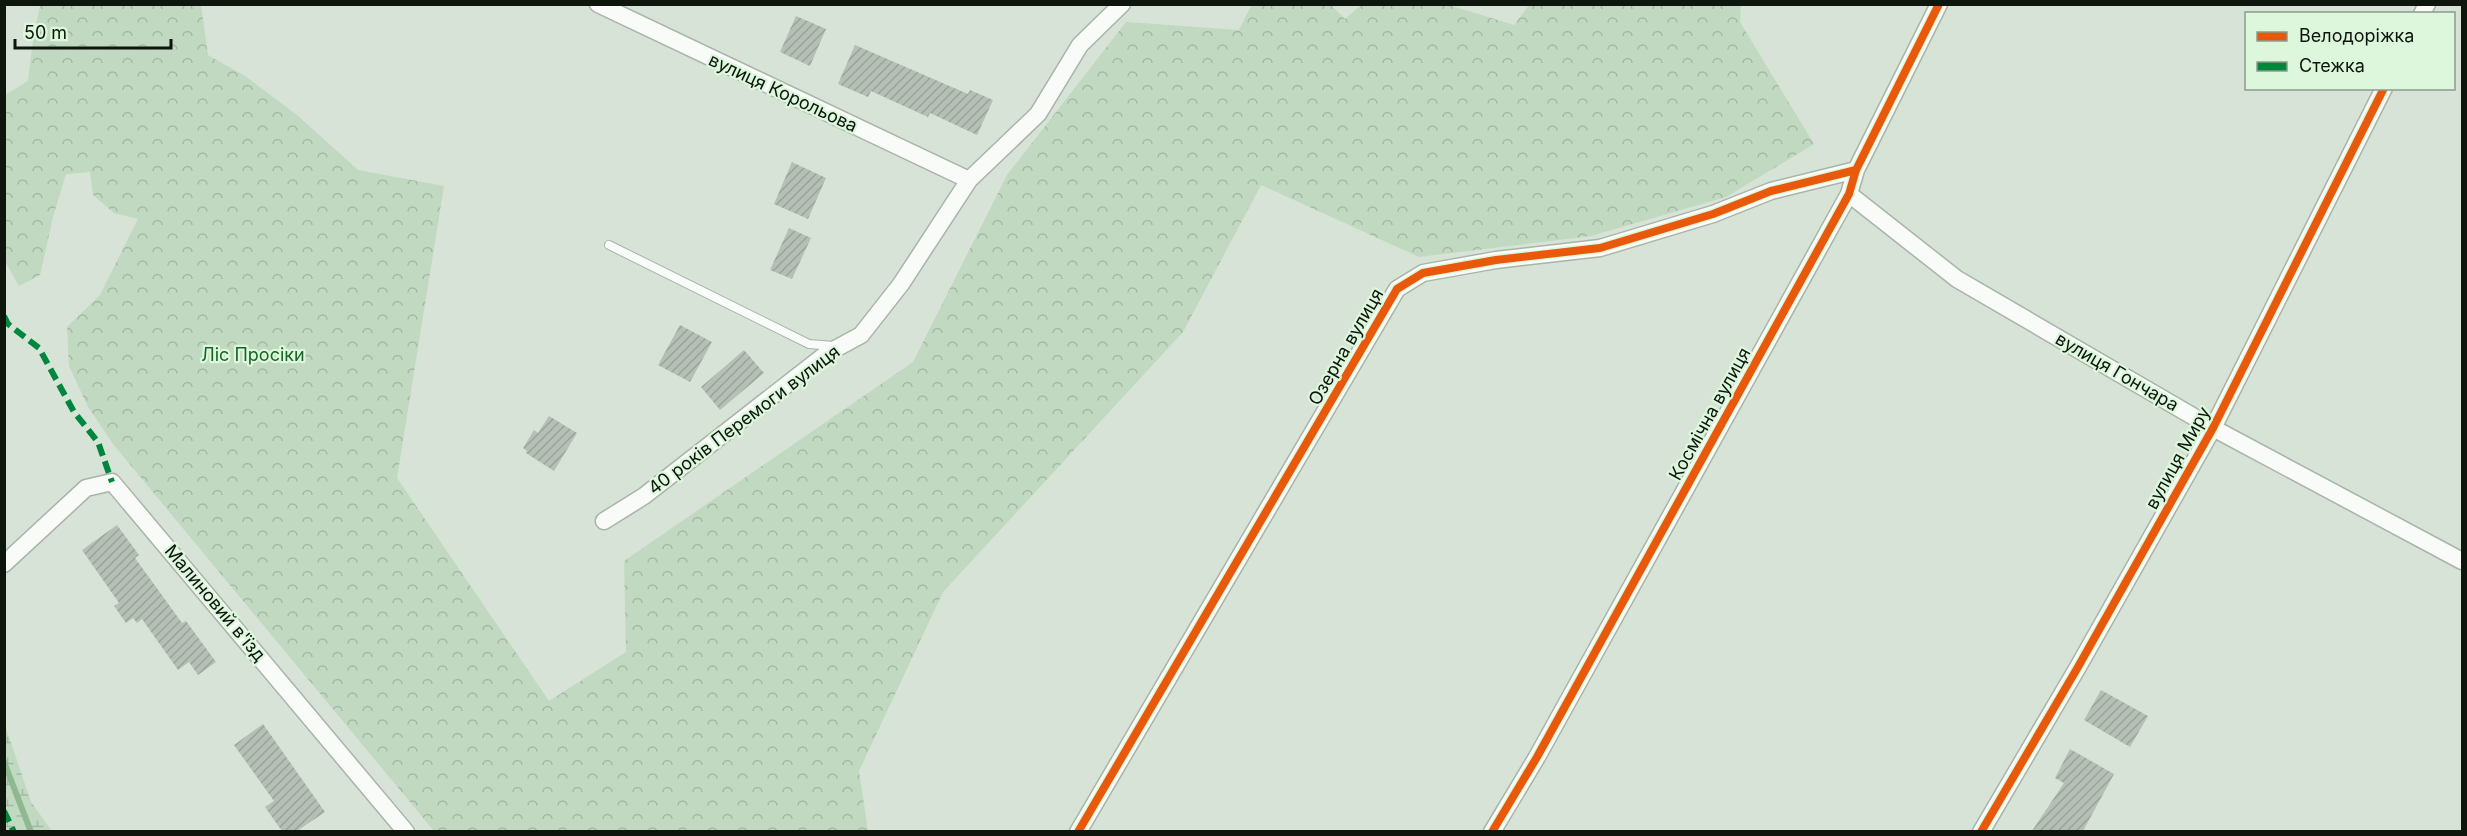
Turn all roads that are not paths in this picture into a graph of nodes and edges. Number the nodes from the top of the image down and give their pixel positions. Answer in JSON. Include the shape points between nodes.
{"nodes":[{"id":1,"x":598,"y":4,"type":"edge"},
{"id":2,"x":1122,"y":4,"type":"edge"},
{"id":3,"x":1939,"y":4,"type":"edge"},
{"id":4,"x":2383,"y":90,"type":"edge"},
{"id":5,"x":1856,"y":170,"type":"junction"},
{"id":6,"x":969,"y":180,"type":"junction"},
{"id":7,"x":1849,"y":194,"type":"junction"},
{"id":8,"x":609,"y":245,"type":"dead end"},
{"id":9,"x":839,"y":346,"type":"junction"},
{"id":10,"x":2213,"y":428,"type":"junction"},
{"id":11,"x":604,"y":521,"type":"dead end"},
{"id":12,"x":2463,"y":561,"type":"edge"},
{"id":13,"x":4,"y":564,"type":"edge"},
{"id":14,"x":406,"y":831,"type":"edge"},
{"id":15,"x":1078,"y":831,"type":"edge"},
{"id":16,"x":1492,"y":831,"type":"edge"},
{"id":17,"x":1981,"y":831,"type":"edge"}],
"edges":[{"from":1,"to":6,"type":"street","name":"вулиця Корольова"},
{"from":2,"to":6,"type":"street","name":"40 років Перемоги вулиця","via":[[1080,45],[1038,114]]},
{"from":3,"to":5,"type":"street","name":"Космічна вулиця"},
{"from":4,"to":10,"type":"street","name":"вулиця Миру"},
{"from":5,"to":7,"type":"street","name":"Космічна вулиця"},
{"from":5,"to":15,"type":"street","name":"Озерна вулиця","via":[[1771,191],[1713,214],[1600,248],[1423,273],[1396,289]]},
{"from":6,"to":9,"type":"street","name":"40 років Перемоги вулиця","via":[[888,301],[861,335]]},
{"from":7,"to":10,"type":"street","name":"вулиця Гончара","via":[[1957,279]]},
{"from":7,"to":16,"type":"street","name":"Космічна вулиця","via":[[1537,757]]},
{"from":8,"to":9,"type":"lane","via":[[809,344]]},
{"from":9,"to":11,"type":"street","name":"40 років Перемоги вулиця","via":[[644,496]]},
{"from":10,"to":12,"type":"street","name":"вулиця Гончара"},
{"from":10,"to":17,"type":"street","name":"вулиця Миру"},
{"from":13,"to":14,"type":"street","name":"Малиновий в'їзд","via":[[86,488],[112,482]]}]}
